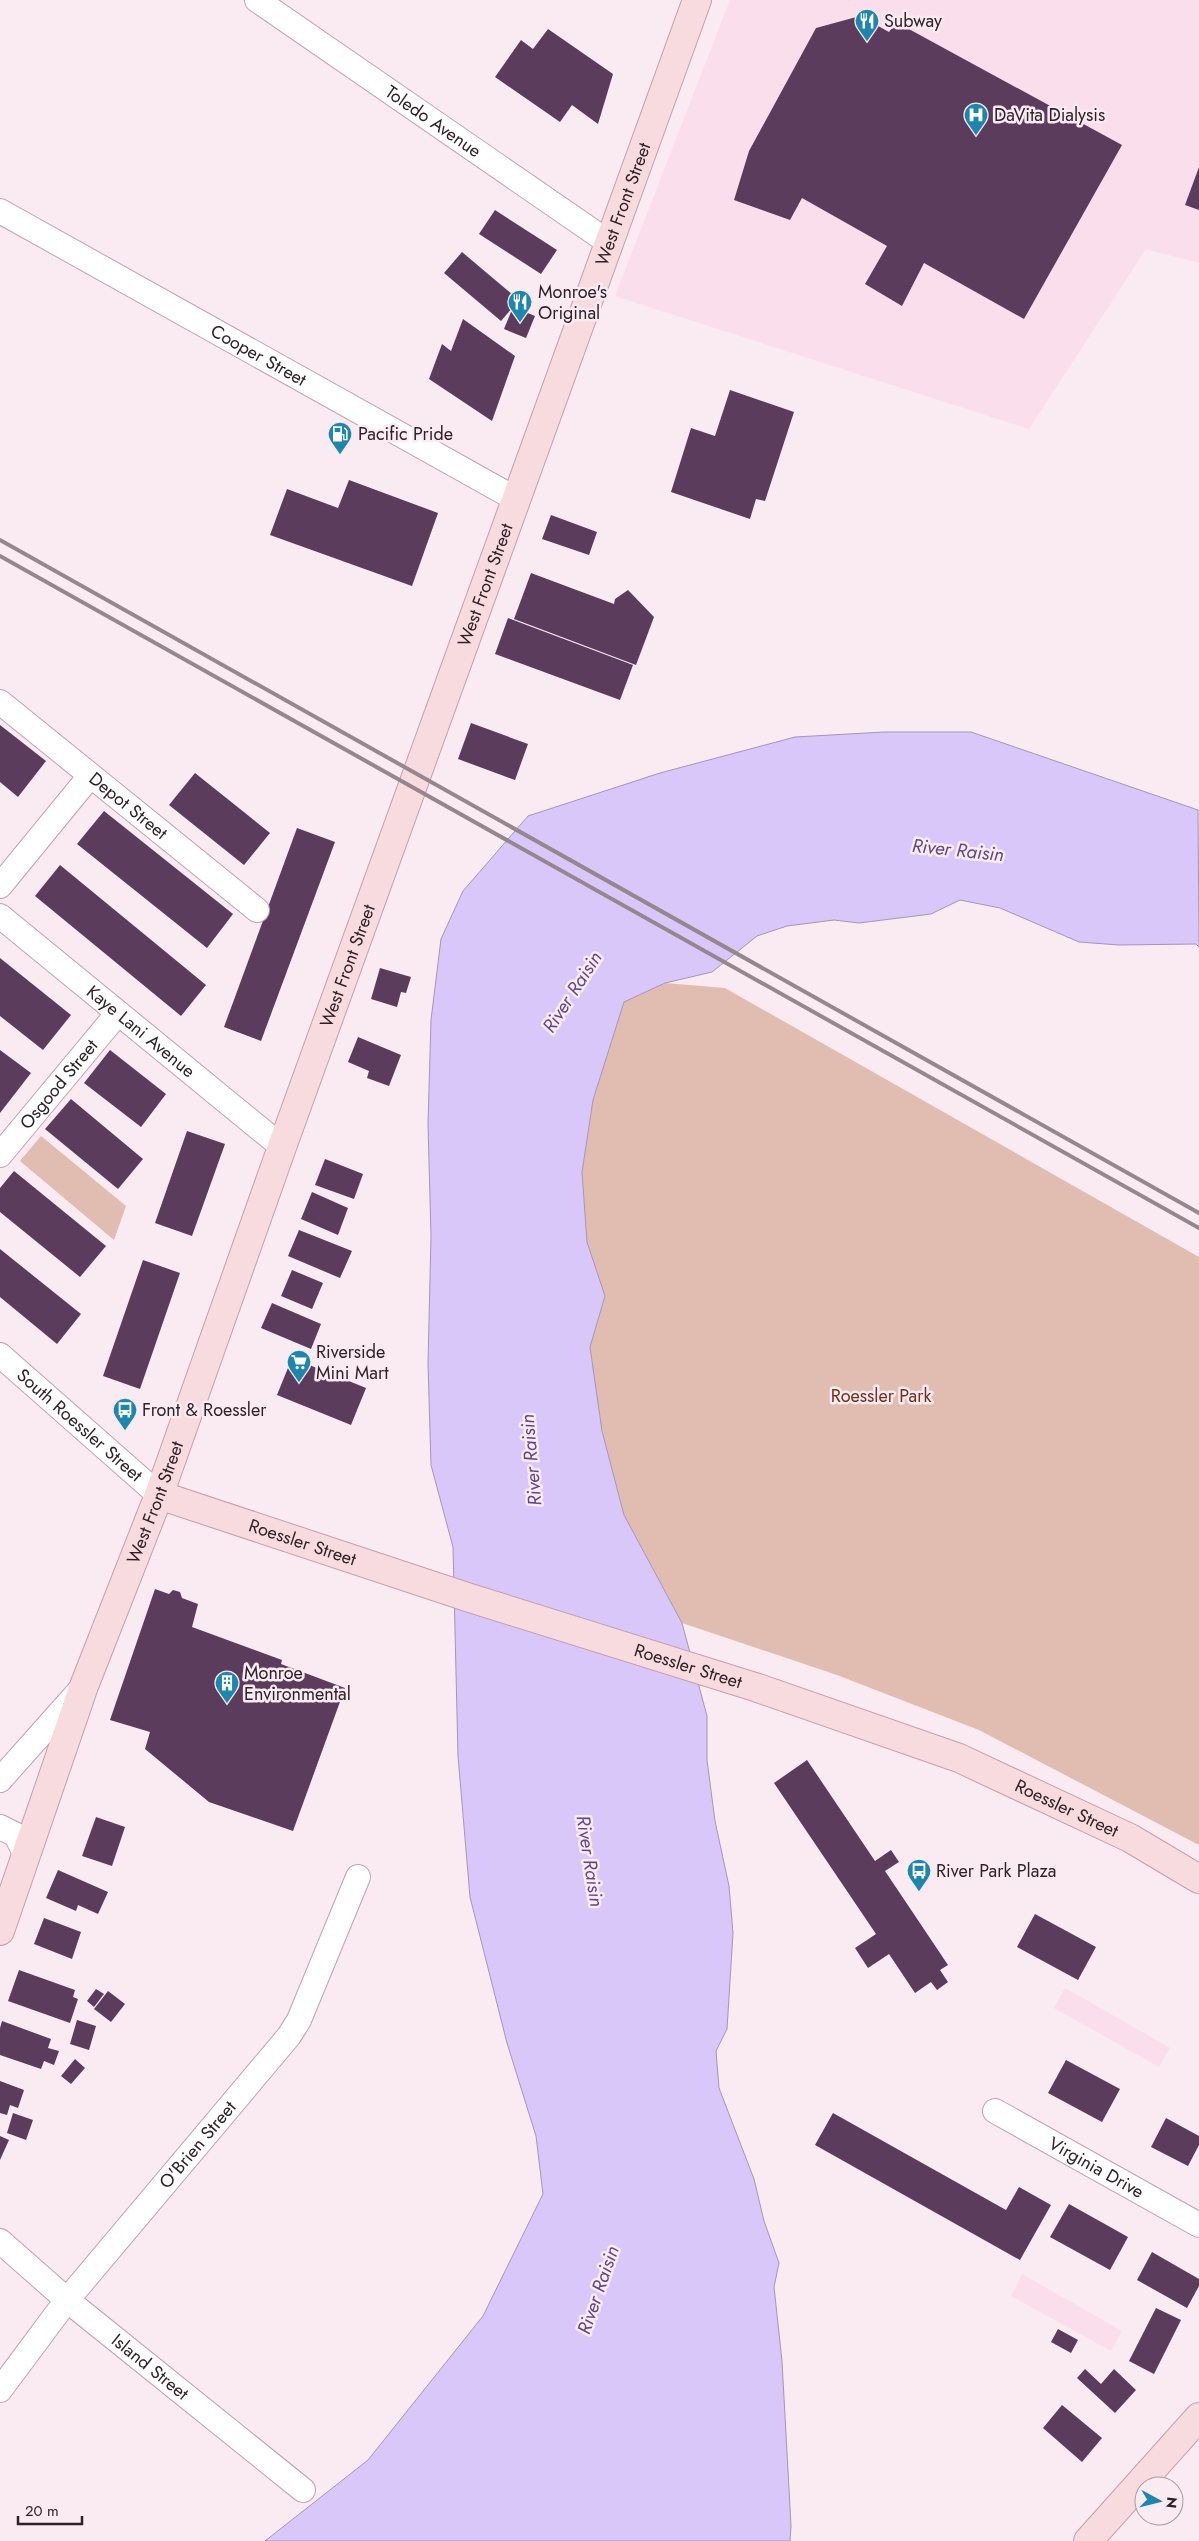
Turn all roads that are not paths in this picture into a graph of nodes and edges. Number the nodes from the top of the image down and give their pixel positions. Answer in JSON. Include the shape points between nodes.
{"nodes":[{"id":1,"x":257,"y":0,"type":"edge"},
{"id":2,"x":697,"y":0,"type":"edge"},
{"id":3,"x":0,"y":211,"type":"edge"},
{"id":4,"x":608,"y":242,"type":"junction"},
{"id":5,"x":516,"y":500,"type":"junction"},
{"id":6,"x":0,"y":702,"type":"edge"},
{"id":7,"x":90,"y":776,"type":"junction"},
{"id":8,"x":0,"y":886,"type":"edge"},
{"id":9,"x":256,"y":910,"type":"dead end"},
{"id":10,"x":0,"y":916,"type":"edge"},
{"id":11,"x":118,"y":1013,"type":"junction"},
{"id":12,"x":282,"y":1147,"type":"junction"},
{"id":13,"x":0,"y":1155,"type":"edge"},
{"id":14,"x":0,"y":1355,"type":"edge"},
{"id":15,"x":159,"y":1495,"type":"junction"},
{"id":16,"x":84,"y":1686,"type":"junction"},
{"id":17,"x":0,"y":1780,"type":"edge"},
{"id":18,"x":0,"y":1827,"type":"edge"},
{"id":19,"x":26,"y":1856,"type":"junction"},
{"id":20,"x":358,"y":1878,"type":"dead end"},
{"id":21,"x":1199,"y":1879,"type":"edge"},
{"id":22,"x":0,"y":1931,"type":"edge"},
{"id":23,"x":995,"y":2111,"type":"dead end"},
{"id":24,"x":1199,"y":2225,"type":"edge"},
{"id":25,"x":0,"y":2241,"type":"edge"},
{"id":26,"x":67,"y":2300,"type":"junction"},
{"id":27,"x":0,"y":2390,"type":"edge"},
{"id":28,"x":1199,"y":2417,"type":"edge"},
{"id":29,"x":303,"y":2490,"type":"dead end"},
{"id":30,"x":1088,"y":2541,"type":"edge"}],
"edges":[{"from":1,"to":4,"type":"street","name":"Toledo Avenue"},
{"from":2,"to":4,"type":"street","name":"West Front Street"},
{"from":3,"to":5,"type":"street","name":"Cooper Street"},
{"from":4,"to":5,"type":"street","name":"West Front Street"},
{"from":5,"to":12,"type":"street","name":"West Front Street"},
{"from":6,"to":7,"type":"street","name":"Depot Street"},
{"from":7,"to":8,"type":"street"},
{"from":7,"to":9,"type":"street","name":"Depot Street"},
{"from":10,"to":11,"type":"street","name":"Kaye Lani Avenue"},
{"from":11,"to":12,"type":"street","name":"Kaye Lani Avenue"},
{"from":11,"to":13,"type":"street","name":"Osgood Street"},
{"from":12,"to":15,"type":"street","name":"West Front Street"},
{"from":14,"to":15,"type":"street","name":"South Roessler Street"},
{"from":15,"to":16,"type":"street","name":"West Front Street"},
{"from":15,"to":21,"type":"street","name":"Roessler Street","via":[[754,1687],[958,1758],[1130,1838]]},
{"from":16,"to":17,"type":"street"},
{"from":16,"to":19,"type":"street","name":"West Front Street"},
{"from":18,"to":19,"type":"street","via":[[16,1835]]},
{"from":19,"to":22,"type":"street","name":"West Front Street"},
{"from":20,"to":26,"type":"street","name":"O'Brien Street","via":[[299,2020],[289,2036]]},
{"from":23,"to":24,"type":"street","name":"Virginia Drive"},
{"from":25,"to":26,"type":"street","name":"Island Street"},
{"from":26,"to":27,"type":"street","name":"O'Brien Street"},
{"from":26,"to":29,"type":"street","name":"Island Street"},
{"from":28,"to":30,"type":"street"}]}
